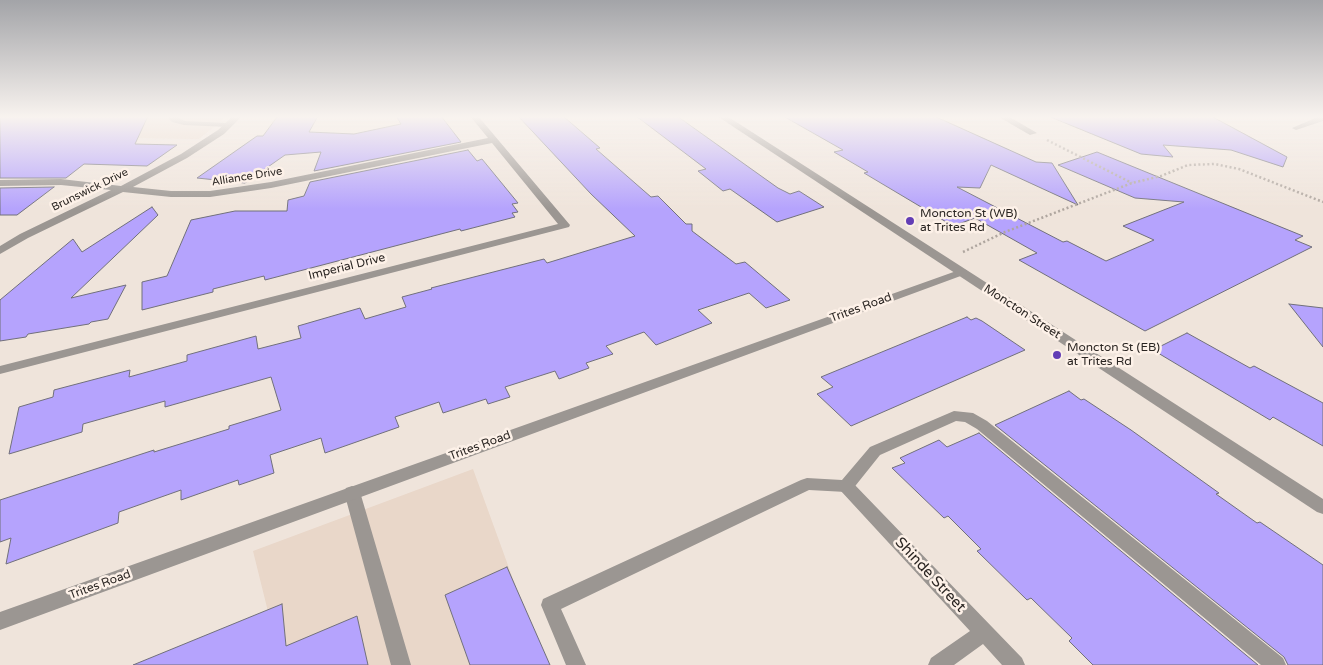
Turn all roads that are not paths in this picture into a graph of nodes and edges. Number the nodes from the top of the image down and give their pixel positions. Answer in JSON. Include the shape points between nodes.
{"nodes":[{"id":1,"x":197,"y":147,"type":"edge"},
{"id":2,"x":458,"y":147,"type":"edge"},
{"id":3,"x":499,"y":147,"type":"edge"},
{"id":4,"x":769,"y":147,"type":"edge"},
{"id":5,"x":0,"y":183,"type":"edge"},
{"id":6,"x":122,"y":188,"type":"junction"},
{"id":7,"x":0,"y":251,"type":"edge"},
{"id":8,"x":962,"y":272,"type":"junction"},
{"id":9,"x":0,"y":370,"type":"edge"},
{"id":10,"x":846,"y":486,"type":"junction"},
{"id":11,"x":352,"y":492,"type":"junction"},
{"id":12,"x":1323,"y":507,"type":"edge"},
{"id":13,"x":0,"y":621,"type":"edge"},
{"id":14,"x":984,"y":632,"type":"junction"},
{"id":15,"x":401,"y":665,"type":"edge"},
{"id":16,"x":576,"y":665,"type":"edge"},
{"id":17,"x":938,"y":665,"type":"edge"},
{"id":18,"x":1014,"y":665,"type":"edge"},
{"id":19,"x":1276,"y":665,"type":"edge"}],
"edges":[{"from":1,"to":6,"type":"street","name":"Brunswick Drive"},
{"from":2,"to":6,"type":"street","name":"Alliance Drive","via":[[237,191],[187,195]]},
{"from":3,"to":9,"type":"street","name":"Imperial Drive","via":[[565,224]]},
{"from":4,"to":8,"type":"street","name":"Moncton Street"},
{"from":5,"to":6,"type":"street","name":"Alliance Drive","via":[[61,182]]},
{"from":6,"to":7,"type":"street","name":"Brunswick Drive"},
{"from":8,"to":11,"type":"street","name":"Trites Road"},
{"from":8,"to":12,"type":"street","name":"Moncton Street"},
{"from":10,"to":14,"type":"street","name":"Shinde Street"},
{"from":10,"to":16,"type":"street","via":[[807,484],[550,605]]},
{"from":10,"to":19,"type":"street","via":[[875,451],[954,416],[968,417],[982,425]]},
{"from":11,"to":13,"type":"street","name":"Trites Road"},
{"from":11,"to":15,"type":"street"},
{"from":14,"to":17,"type":"street"},
{"from":14,"to":18,"type":"street","name":"Shinde Street"}]}
